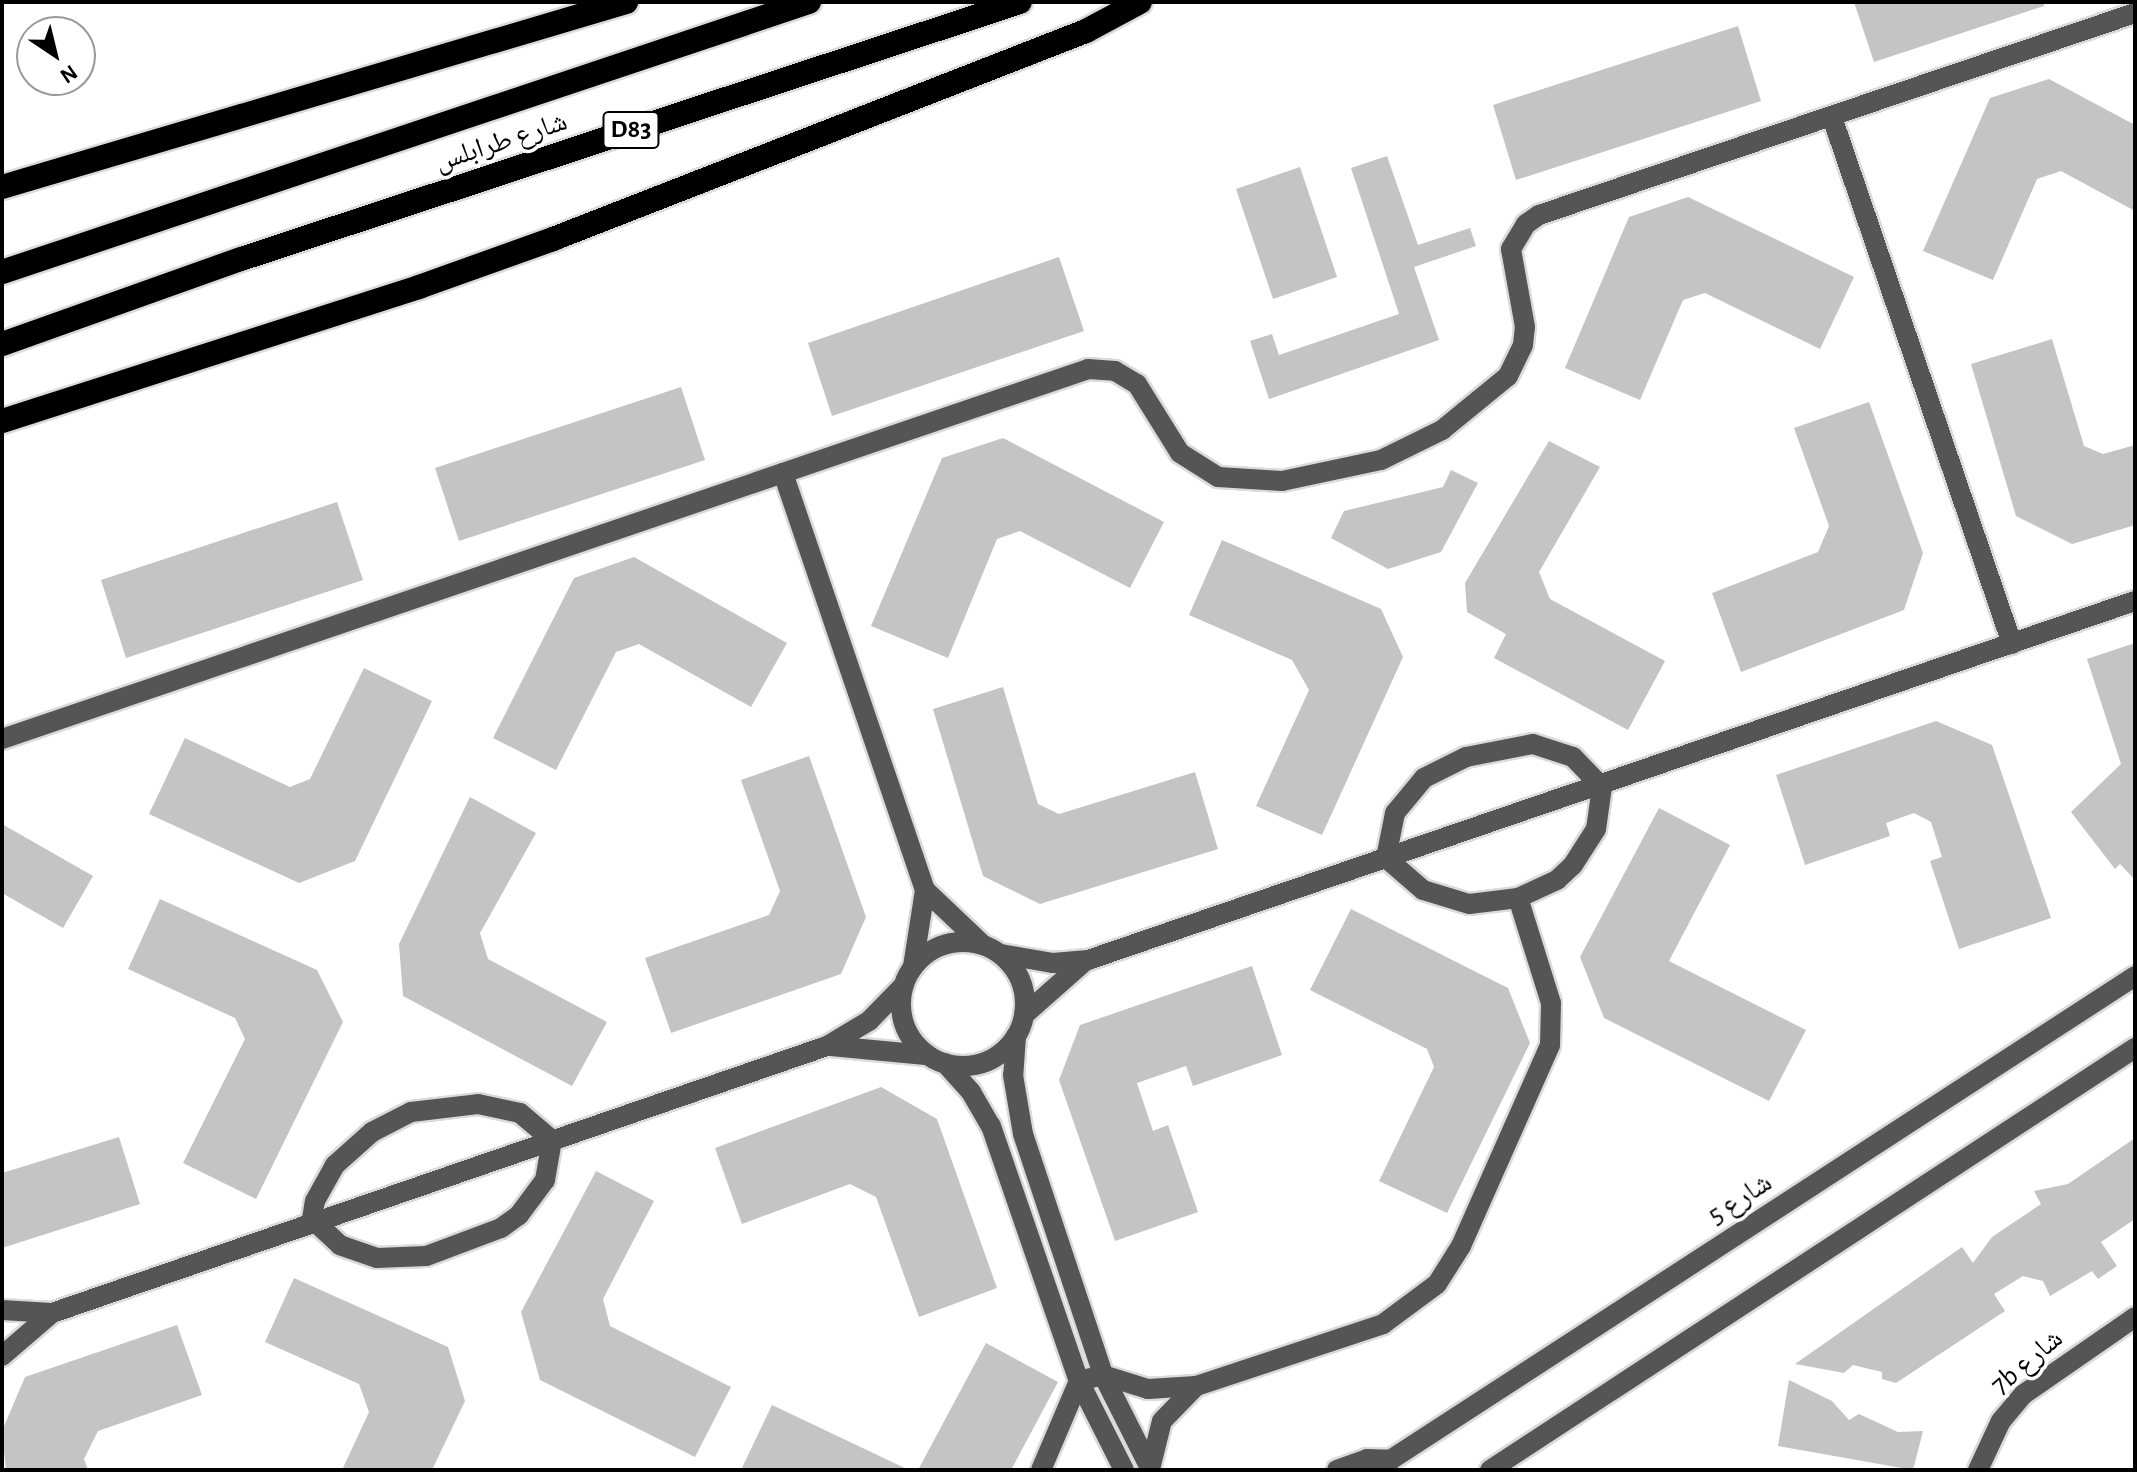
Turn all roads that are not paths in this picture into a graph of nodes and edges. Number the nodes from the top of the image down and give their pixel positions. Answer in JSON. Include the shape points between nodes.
{"nodes":[{"id":1,"x":626,"y":2,"type":"edge"},
{"id":2,"x":809,"y":2,"type":"edge"},
{"id":3,"x":1020,"y":2,"type":"edge"},
{"id":4,"x":1140,"y":2,"type":"edge"},
{"id":5,"x":2135,"y":13,"type":"edge"},
{"id":6,"x":1832,"y":117,"type":"junction"},
{"id":7,"x":2,"y":187,"type":"edge"},
{"id":8,"x":2,"y":272,"type":"edge"},
{"id":9,"x":2,"y":344,"type":"edge"},
{"id":10,"x":2,"y":421,"type":"edge"},
{"id":11,"x":783,"y":473,"type":"junction"},
{"id":12,"x":2135,"y":601,"type":"edge"},
{"id":13,"x":2012,"y":644,"type":"junction"},
{"id":14,"x":2,"y":739,"type":"edge"},
{"id":15,"x":1602,"y":787,"type":"junction"},
{"id":16,"x":1386,"y":858,"type":"junction"},
{"id":17,"x":925,"y":890,"type":"junction"},
{"id":18,"x":1518,"y":898,"type":"junction"},
{"id":19,"x":992,"y":950,"type":"junction"},
{"id":20,"x":1088,"y":960,"type":"junction"},
{"id":21,"x":908,"y":976,"type":"junction"},
{"id":22,"x":2135,"y":976,"type":"edge"},
{"id":23,"x":1024,"y":1015,"type":"junction"},
{"id":24,"x":1016,"y":1036,"type":"junction"},
{"id":25,"x":827,"y":1046,"type":"junction"},
{"id":26,"x":2135,"y":1048,"type":"edge"},
{"id":27,"x":936,"y":1059,"type":"junction"},
{"id":28,"x":552,"y":1140,"type":"junction"},
{"id":29,"x":312,"y":1219,"type":"junction"},
{"id":30,"x":2,"y":1310,"type":"edge"},
{"id":31,"x":52,"y":1313,"type":"junction"},
{"id":32,"x":2135,"y":1317,"type":"edge"},
{"id":33,"x":2,"y":1356,"type":"edge"},
{"id":34,"x":1103,"y":1375,"type":"junction"},
{"id":35,"x":1079,"y":1381,"type":"junction"},
{"id":36,"x":1196,"y":1386,"type":"junction"},
{"id":37,"x":1383,"y":1465,"type":"edge"},
{"id":38,"x":1150,"y":1469,"type":"edge"},
{"id":39,"x":1041,"y":1470,"type":"edge"},
{"id":40,"x":1124,"y":1470,"type":"edge"},
{"id":41,"x":1337,"y":1470,"type":"edge"},
{"id":42,"x":1490,"y":1470,"type":"edge"},
{"id":43,"x":1978,"y":1470,"type":"edge"}],
"edges":[{"from":1,"to":7,"type":"highway"},
{"from":2,"to":8,"type":"highway","name":"شارع طرابلس","number":"D83"},
{"from":3,"to":9,"type":"highway","name":"شارع طرابلس","number":"D83","via":[[241,259]]},
{"from":4,"to":10,"type":"highway","via":[[1086,31],[566,234],[419,287]]},
{"from":5,"to":6,"type":"street"},
{"from":6,"to":11,"type":"street","via":[[1553,209],[1526,224],[1516,236],[1510,263],[1525,327],[1517,361],[1496,389],[1470,410],[1381,460],[1282,481],[1218,477],[1180,453],[1137,384],[1101,369]]},
{"from":6,"to":13,"type":"street"},
{"from":11,"to":14,"type":"street"},
{"from":11,"to":17,"type":"street"},
{"from":12,"to":13,"type":"street"},
{"from":13,"to":15,"type":"street"},
{"from":15,"to":16,"type":"street"},
{"from":15,"to":16,"type":"street","via":[[1573,757],[1554,748],[1512,746],[1466,757],[1424,778],[1408,794],[1395,813]]},
{"from":15,"to":18,"type":"street","via":[[1596,829],[1573,865],[1548,885]]},
{"from":16,"to":18,"type":"street","via":[[1402,876],[1445,899],[1494,904]]},
{"from":16,"to":20,"type":"street"},
{"from":17,"to":19,"type":"street"},
{"from":17,"to":21,"type":"street"},
{"from":18,"to":36,"type":"street","via":[[1551,1003],[1550,1045],[1450,1266],[1421,1300],[1383,1324]]},
{"from":19,"to":20,"type":"street","via":[[1053,963]]},
{"from":19,"to":21,"type":"street","via":[[952,943]]},
{"from":19,"to":23,"type":"street","via":[[1021,981]]},
{"from":20,"to":23,"type":"street"},
{"from":21,"to":25,"type":"street","via":[[869,1021]]},
{"from":21,"to":27,"type":"street","via":[[904,1024]]},
{"from":22,"to":37,"type":"street","name":"شارع 5"},
{"from":23,"to":24,"type":"street"},
{"from":24,"to":27,"type":"street","via":[[1006,1049],[977,1064]]},
{"from":24,"to":34,"type":"street","via":[[1013,1075],[1023,1134]]},
{"from":25,"to":27,"type":"street","via":[[867,1046]]},
{"from":25,"to":28,"type":"street"},
{"from":26,"to":42,"type":"street"},
{"from":27,"to":35,"type":"street","via":[[971,1092],[991,1126]]},
{"from":28,"to":29,"type":"street"},
{"from":28,"to":29,"type":"street","via":[[539,1124],[499,1106],[411,1112],[349,1149],[324,1182]]},
{"from":28,"to":29,"type":"street","via":[[552,1159],[533,1199],[501,1228],[455,1249],[377,1258],[340,1245]]},
{"from":29,"to":31,"type":"street"},
{"from":30,"to":31,"type":"street"},
{"from":31,"to":33,"type":"street"},
{"from":32,"to":43,"type":"street","name":"7b شارع","via":[[2024,1394],[2001,1421]]},
{"from":34,"to":35,"type":"street"},
{"from":34,"to":36,"type":"street","via":[[1148,1389]]},
{"from":34,"to":38,"type":"street"},
{"from":35,"to":39,"type":"street"},
{"from":35,"to":40,"type":"street"},
{"from":36,"to":38,"type":"street","via":[[1162,1421]]},
{"from":37,"to":41,"type":"street","via":[[1367,1459]]}]}
